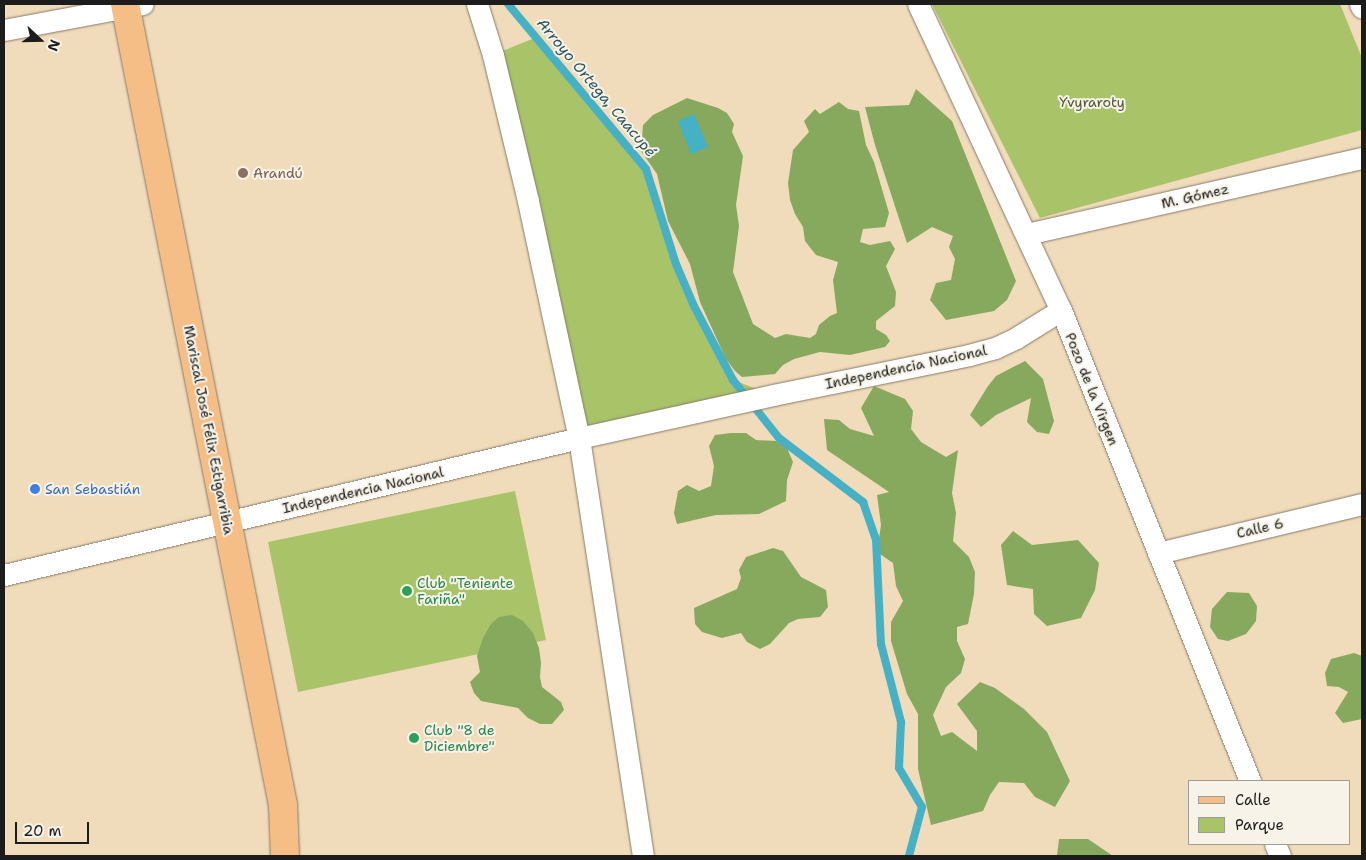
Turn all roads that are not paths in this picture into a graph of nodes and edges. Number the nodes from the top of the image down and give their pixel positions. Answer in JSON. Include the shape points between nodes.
{"nodes":[{"id":1,"x":477,"y":4,"type":"edge"},
{"id":2,"x":918,"y":4,"type":"edge"},
{"id":3,"x":1360,"y":4,"type":"edge"},
{"id":4,"x":131,"y":5,"type":"edge"},
{"id":5,"x":1362,"y":8,"type":"edge"},
{"id":6,"x":4,"y":30,"type":"edge"},
{"id":7,"x":1362,"y":158,"type":"edge"},
{"id":8,"x":1027,"y":234,"type":"junction"},
{"id":9,"x":1061,"y":310,"type":"junction"},
{"id":10,"x":579,"y":438,"type":"junction"},
{"id":11,"x":1362,"y":504,"type":"edge"},
{"id":12,"x":227,"y":522,"type":"junction"},
{"id":13,"x":1158,"y":553,"type":"junction"},
{"id":14,"x":4,"y":575,"type":"edge"},
{"id":15,"x":1250,"y":780,"type":"edge"},
{"id":16,"x":283,"y":805,"type":"junction"},
{"id":17,"x":285,"y":856,"type":"edge"},
{"id":18,"x":293,"y":856,"type":"edge"},
{"id":19,"x":643,"y":856,"type":"edge"}],
"edges":[{"from":1,"to":10,"type":"street","via":[[493,55],[528,202]]},
{"from":2,"to":8,"type":"street","name":"Pozo de la Virgen"},
{"from":3,"to":5,"type":"street"},
{"from":4,"to":6,"type":"street"},
{"from":4,"to":12,"type":"main road","name":"Mariscal José Félix Estigarribia"},
{"from":7,"to":8,"type":"street","name":"M. Gómez"},
{"from":8,"to":9,"type":"street","name":"Pozo de la Virgen"},
{"from":9,"to":10,"type":"street","name":"Independencia Nacional","via":[[1016,338],[970,355]]},
{"from":9,"to":13,"type":"street","name":"Pozo de la Virgen"},
{"from":10,"to":12,"type":"street","name":"Independencia Nacional"},
{"from":10,"to":19,"type":"street"},
{"from":11,"to":13,"type":"street","name":"Calle 6"},
{"from":12,"to":14,"type":"street","name":"Independencia Nacional"},
{"from":12,"to":16,"type":"main road","name":"Mariscal José Félix Estigarribia"},
{"from":13,"to":15,"type":"street","name":"Pozo de la Virgen"},
{"from":16,"to":17,"type":"main road","name":"Mariscal José Félix Estigarribia"},
{"from":16,"to":18,"type":"street"}]}
